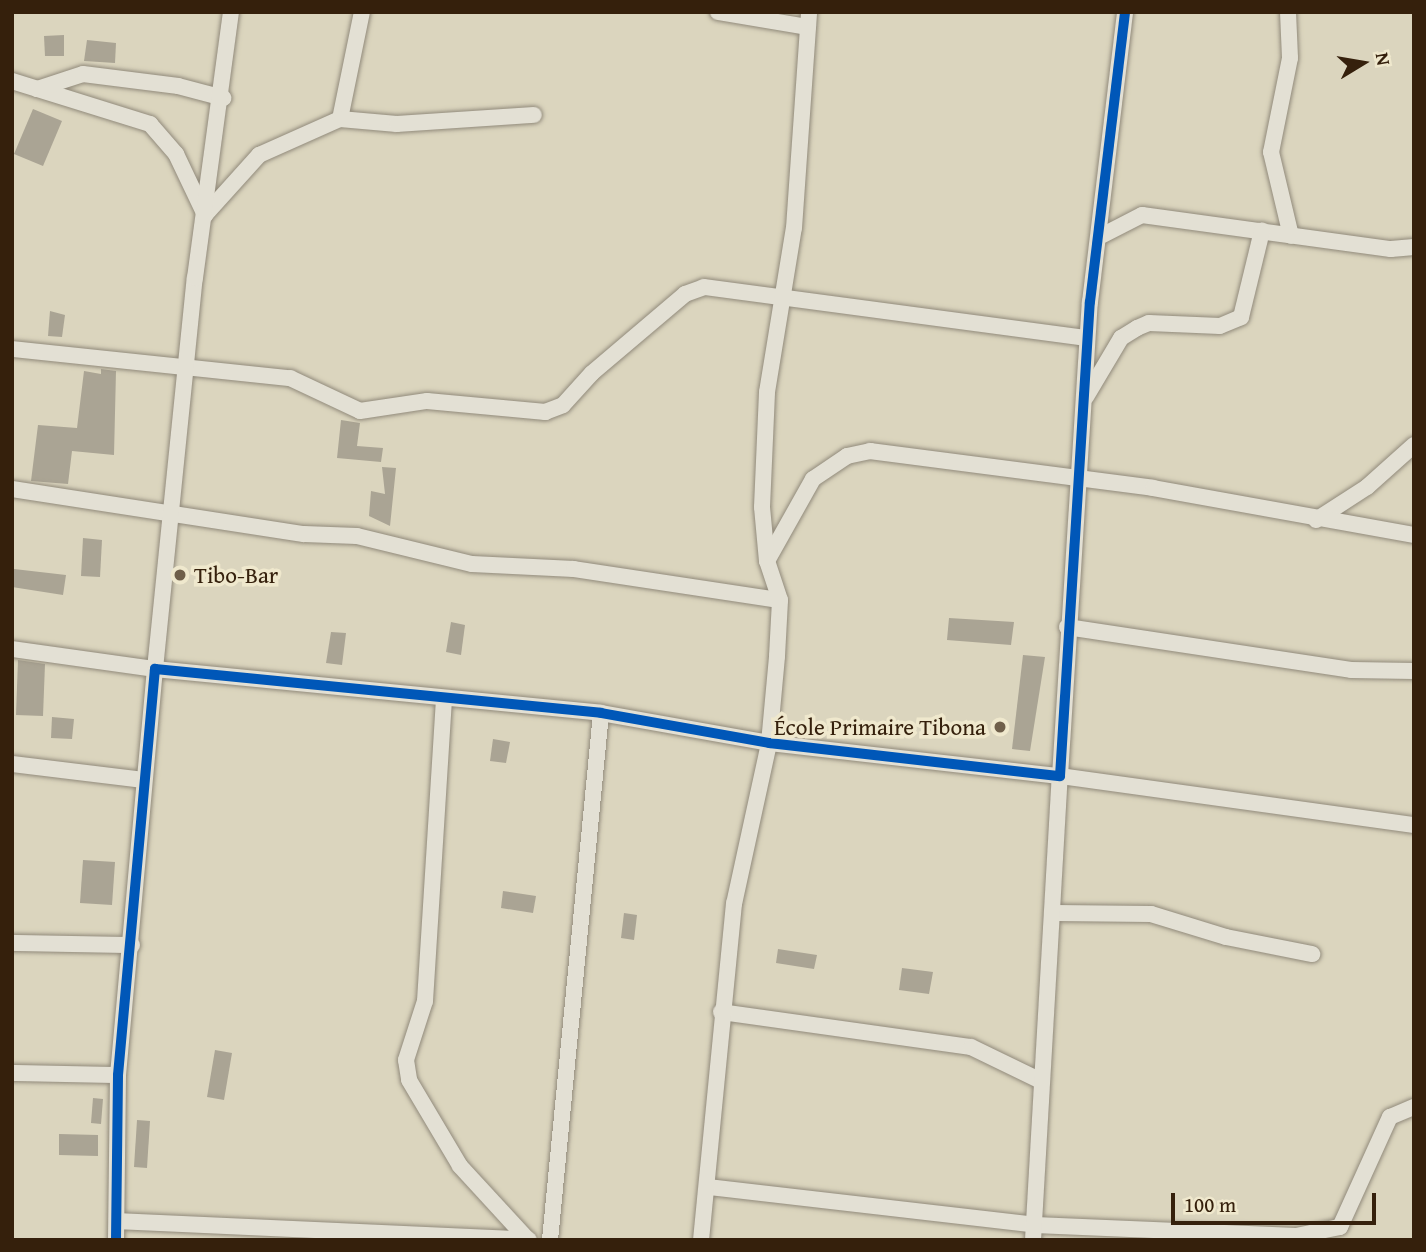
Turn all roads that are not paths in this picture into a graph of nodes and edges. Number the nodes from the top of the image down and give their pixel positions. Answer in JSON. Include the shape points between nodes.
{"nodes":[{"id":1,"x":231,"y":12,"type":"edge"},
{"id":2,"x":362,"y":12,"type":"edge"},
{"id":3,"x":718,"y":12,"type":"edge"},
{"id":4,"x":1125,"y":12,"type":"edge"},
{"id":5,"x":1288,"y":12,"type":"edge"},
{"id":6,"x":808,"y":20,"type":"edge"},
{"id":7,"x":12,"y":80,"type":"edge"},
{"id":8,"x":37,"y":89,"type":"junction"},
{"id":9,"x":223,"y":98,"type":"junction"},
{"id":10,"x":534,"y":116,"type":"dead end"},
{"id":11,"x":340,"y":120,"type":"junction"},
{"id":12,"x":205,"y":215,"type":"junction"},
{"id":13,"x":1262,"y":231,"type":"junction"},
{"id":14,"x":1103,"y":235,"type":"junction"},
{"id":15,"x":1291,"y":236,"type":"junction"},
{"id":16,"x":1414,"y":247,"type":"edge"},
{"id":17,"x":782,"y":298,"type":"junction"},
{"id":18,"x":1087,"y":338,"type":"junction"},
{"id":19,"x":12,"y":349,"type":"edge"},
{"id":20,"x":188,"y":364,"type":"junction"},
{"id":21,"x":1084,"y":399,"type":"junction"},
{"id":22,"x":1414,"y":445,"type":"edge"},
{"id":23,"x":1081,"y":478,"type":"junction"},
{"id":24,"x":12,"y":489,"type":"edge"},
{"id":25,"x":174,"y":512,"type":"junction"},
{"id":26,"x":1316,"y":520,"type":"junction"},
{"id":27,"x":1414,"y":535,"type":"edge"},
{"id":28,"x":767,"y":561,"type":"junction"},
{"id":29,"x":780,"y":600,"type":"junction"},
{"id":30,"x":1068,"y":627,"type":"junction"},
{"id":31,"x":12,"y":649,"type":"edge"},
{"id":32,"x":155,"y":669,"type":"junction"},
{"id":33,"x":1414,"y":671,"type":"edge"},
{"id":34,"x":444,"y":699,"type":"junction"},
{"id":35,"x":601,"y":713,"type":"junction"},
{"id":36,"x":769,"y":743,"type":"junction"},
{"id":37,"x":12,"y":764,"type":"edge"},
{"id":38,"x":1060,"y":776,"type":"junction"},
{"id":39,"x":144,"y":780,"type":"junction"},
{"id":40,"x":1414,"y":825,"type":"edge"},
{"id":41,"x":1055,"y":913,"type":"junction"},
{"id":42,"x":12,"y":943,"type":"edge"},
{"id":43,"x":132,"y":945,"type":"junction"},
{"id":44,"x":1312,"y":954,"type":"dead end"},
{"id":45,"x":721,"y":1012,"type":"junction"},
{"id":46,"x":12,"y":1073,"type":"edge"},
{"id":47,"x":118,"y":1074,"type":"junction"},
{"id":48,"x":1041,"y":1080,"type":"junction"},
{"id":49,"x":1414,"y":1107,"type":"edge"},
{"id":50,"x":709,"y":1187,"type":"junction"},
{"id":51,"x":118,"y":1221,"type":"junction"},
{"id":52,"x":1034,"y":1233,"type":"edge"},
{"id":53,"x":116,"y":1240,"type":"edge"},
{"id":54,"x":528,"y":1240,"type":"edge"},
{"id":55,"x":550,"y":1240,"type":"edge"},
{"id":56,"x":701,"y":1240,"type":"edge"}],
"edges":[{"from":1,"to":9,"type":"street"},
{"from":2,"to":11,"type":"street"},
{"from":3,"to":6,"type":"street"},
{"from":4,"to":14,"type":"street"},
{"from":5,"to":15,"type":"street","via":[[1290,58],[1271,152]]},
{"from":6,"to":17,"type":"street","via":[[796,202]]},
{"from":7,"to":8,"type":"street"},
{"from":8,"to":9,"type":"street","via":[[83,74],[178,86]]},
{"from":8,"to":12,"type":"street","via":[[150,124],[176,154]]},
{"from":9,"to":12,"type":"street"},
{"from":10,"to":11,"type":"street","via":[[397,124]]},
{"from":11,"to":12,"type":"street","via":[[259,155]]},
{"from":12,"to":20,"type":"street"},
{"from":13,"to":14,"type":"street","via":[[1142,215]]},
{"from":13,"to":15,"type":"street"},
{"from":13,"to":21,"type":"street","via":[[1241,317],[1220,326],[1149,323],[1137,328],[1121,338]]},
{"from":14,"to":18,"type":"street"},
{"from":15,"to":16,"type":"street","via":[[1391,249]]},
{"from":17,"to":18,"type":"street"},
{"from":17,"to":20,"type":"street","via":[[732,288],[685,294],[592,373],[564,405],[545,412],[427,401],[360,411],[290,378]]},
{"from":17,"to":28,"type":"street","via":[[767,391],[762,507]]},
{"from":18,"to":21,"type":"street"},
{"from":19,"to":20,"type":"street"},
{"from":20,"to":25,"type":"street"},
{"from":21,"to":23,"type":"street"},
{"from":22,"to":26,"type":"street","via":[[1367,487]]},
{"from":23,"to":26,"type":"street"},
{"from":23,"to":28,"type":"street","via":[[870,452],[847,456],[813,479]]},
{"from":23,"to":30,"type":"street"},
{"from":24,"to":25,"type":"street"},
{"from":25,"to":29,"type":"street","via":[[304,534],[357,536],[472,564],[574,569]]},
{"from":25,"to":32,"type":"street"},
{"from":26,"to":27,"type":"street"},
{"from":28,"to":29,"type":"street"},
{"from":29,"to":36,"type":"street"},
{"from":30,"to":33,"type":"street","via":[[1351,670]]},
{"from":30,"to":38,"type":"street"},
{"from":31,"to":32,"type":"street"},
{"from":32,"to":34,"type":"street"},
{"from":32,"to":39,"type":"street"},
{"from":34,"to":35,"type":"street"},
{"from":34,"to":54,"type":"street","via":[[425,1001],[406,1060],[415,1091],[460,1166]]},
{"from":35,"to":36,"type":"street"},
{"from":35,"to":55,"type":"street"},
{"from":36,"to":38,"type":"street"},
{"from":36,"to":45,"type":"street","via":[[734,904]]},
{"from":37,"to":39,"type":"street"},
{"from":38,"to":40,"type":"street"},
{"from":38,"to":41,"type":"street"},
{"from":39,"to":43,"type":"street"},
{"from":41,"to":44,"type":"street","via":[[1151,914],[1226,937]]},
{"from":41,"to":48,"type":"street"},
{"from":42,"to":43,"type":"street"},
{"from":43,"to":47,"type":"street"},
{"from":45,"to":48,"type":"street","via":[[971,1047]]},
{"from":45,"to":50,"type":"street"},
{"from":46,"to":47,"type":"street"},
{"from":47,"to":51,"type":"street"},
{"from":48,"to":52,"type":"street"},
{"from":49,"to":52,"type":"street","via":[[1390,1117],[1371,1150],[1349,1214],[1340,1227],[1323,1233]]},
{"from":50,"to":52,"type":"street"},
{"from":50,"to":56,"type":"street"},
{"from":51,"to":53,"type":"street"},
{"from":51,"to":54,"type":"street"}]}
